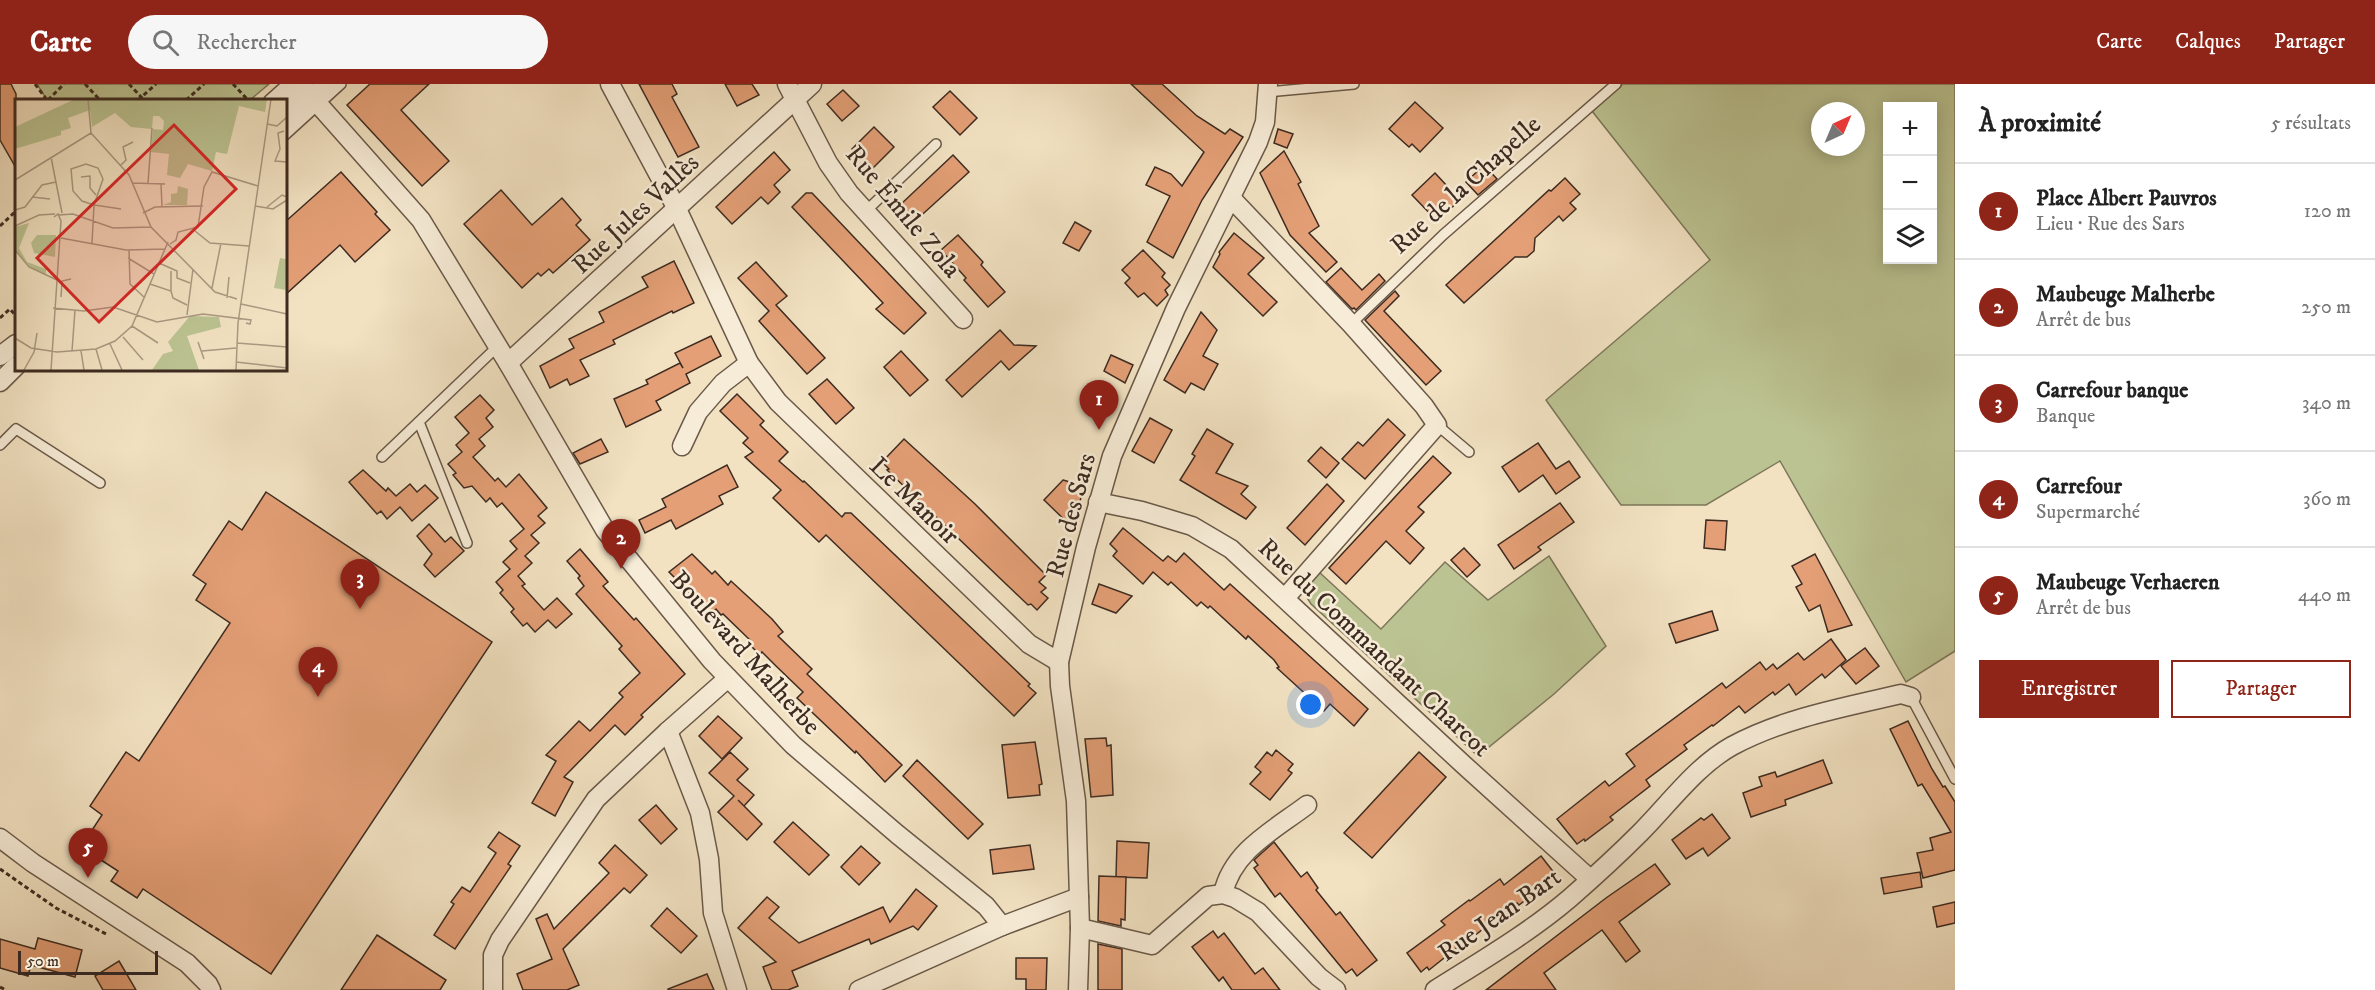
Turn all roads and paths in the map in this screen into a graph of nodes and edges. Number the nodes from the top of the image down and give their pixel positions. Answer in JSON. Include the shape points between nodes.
{"nodes":[{"id":1,"x":35,"y":84,"type":"edge"},
{"id":2,"x":64,"y":84,"type":"edge"},
{"id":3,"x":85,"y":84,"type":"edge"},
{"id":4,"x":129,"y":84,"type":"edge"},
{"id":5,"x":156,"y":84,"type":"edge"},
{"id":6,"x":204,"y":84,"type":"edge"},
{"id":7,"x":233,"y":84,"type":"edge"},
{"id":8,"x":288,"y":84,"type":"edge"},
{"id":9,"x":303,"y":84,"type":"edge"},
{"id":10,"x":326,"y":84,"type":"edge"},
{"id":11,"x":341,"y":84,"type":"edge"},
{"id":12,"x":610,"y":84,"type":"edge"},
{"id":13,"x":812,"y":84,"type":"edge"},
{"id":14,"x":1354,"y":84,"type":"edge"},
{"id":15,"x":1616,"y":84,"type":"edge"},
{"id":16,"x":1268,"y":88,"type":"edge"},
{"id":17,"x":791,"y":92,"type":"edge"},
{"id":18,"x":46,"y":99,"type":"edge"},
{"id":19,"x":48,"y":99,"type":"edge"},
{"id":20,"x":99,"y":99,"type":"edge"},
{"id":21,"x":140,"y":99,"type":"edge"},
{"id":22,"x":142,"y":99,"type":"edge"},
{"id":23,"x":187,"y":99,"type":"edge"},
{"id":24,"x":247,"y":99,"type":"edge"},
{"id":25,"x":270,"y":99,"type":"edge"},
{"id":26,"x":286,"y":99,"type":"edge"},
{"id":27,"x":319,"y":105,"type":"junction"},
{"id":28,"x":286,"y":121,"type":"edge"},
{"id":29,"x":286,"y":134,"type":"edge"},
{"id":30,"x":936,"y":144,"type":"dead end"},
{"id":31,"x":1232,"y":199,"type":"junction"},
{"id":32,"x":677,"y":209,"type":"junction"},
{"id":33,"x":15,"y":212,"type":"edge"},
{"id":34,"x":865,"y":212,"type":"junction"},
{"id":35,"x":0,"y":226,"type":"edge"},
{"id":36,"x":15,"y":315,"type":"edge"},
{"id":37,"x":0,"y":318,"type":"edge"},
{"id":38,"x":963,"y":319,"type":"dead end"},
{"id":39,"x":1351,"y":324,"type":"junction"},
{"id":40,"x":15,"y":333,"type":"edge"},
{"id":41,"x":15,"y":345,"type":"edge"},
{"id":42,"x":498,"y":346,"type":"junction"},
{"id":43,"x":0,"y":355,"type":"edge"},
{"id":44,"x":508,"y":363,"type":"junction"},
{"id":45,"x":749,"y":363,"type":"junction"},
{"id":46,"x":16,"y":370,"type":"edge"},
{"id":47,"x":2,"y":381,"type":"edge"},
{"id":48,"x":419,"y":422,"type":"junction"},
{"id":49,"x":1437,"y":425,"type":"junction"},
{"id":50,"x":16,"y":429,"type":"junction"},
{"id":51,"x":0,"y":439,"type":"edge"},
{"id":52,"x":0,"y":445,"type":"edge"},
{"id":53,"x":682,"y":446,"type":"dead end"},
{"id":54,"x":1469,"y":452,"type":"dead end"},
{"id":55,"x":382,"y":457,"type":"dead end"},
{"id":56,"x":100,"y":483,"type":"dead end"},
{"id":57,"x":1098,"y":502,"type":"junction"},
{"id":58,"x":467,"y":543,"type":"dead end"},
{"id":59,"x":1285,"y":598,"type":"junction"},
{"id":60,"x":1059,"y":662,"type":"junction"},
{"id":61,"x":728,"y":678,"type":"junction"},
{"id":62,"x":1911,"y":697,"type":"joint"},
{"id":63,"x":668,"y":731,"type":"junction"},
{"id":64,"x":1955,"y":779,"type":"edge"},
{"id":65,"x":1307,"y":806,"type":"dead end"},
{"id":66,"x":0,"y":838,"type":"edge"},
{"id":67,"x":0,"y":869,"type":"edge"},
{"id":68,"x":1590,"y":879,"type":"junction"},
{"id":69,"x":1222,"y":894,"type":"junction"},
{"id":70,"x":1079,"y":897,"type":"junction"},
{"id":71,"x":1002,"y":926,"type":"junction"},
{"id":72,"x":1080,"y":928,"type":"junction"},
{"id":73,"x":108,"y":936,"type":"dead end"},
{"id":74,"x":0,"y":987,"type":"edge"},
{"id":75,"x":6,"y":990,"type":"edge"},
{"id":76,"x":211,"y":990,"type":"edge"},
{"id":77,"x":493,"y":990,"type":"edge"},
{"id":78,"x":737,"y":990,"type":"edge"},
{"id":79,"x":860,"y":990,"type":"edge"},
{"id":80,"x":1078,"y":990,"type":"edge"},
{"id":81,"x":1336,"y":990,"type":"edge"},
{"id":82,"x":1435,"y":990,"type":"edge"}],
"edges":[{"from":1,"to":18,"type":"path"},
{"from":2,"to":19,"type":"path"},
{"from":3,"to":20,"type":"path"},
{"from":4,"to":21,"type":"path"},
{"from":5,"to":22,"type":"path"},
{"from":6,"to":23,"type":"path"},
{"from":7,"to":24,"type":"path"},
{"from":8,"to":25,"type":"lane"},
{"from":9,"to":26,"type":"street"},
{"from":10,"to":28,"type":"street"},
{"from":11,"to":27,"type":"lane"},
{"from":12,"to":32,"type":"street","name":"Le Manoir"},
{"from":13,"to":17,"type":"street"},
{"from":14,"to":16,"type":"lane"},
{"from":15,"to":39,"type":"lane","name":"Rue de la Chapelle","via":[[1443,235]]},
{"from":16,"to":31,"type":"street","name":"Rue des Sars","via":[[1265,122]]},
{"from":17,"to":32,"type":"street","name":"Rue Jules Vallès"},
{"from":17,"to":34,"type":"street","name":"Rue Émile Zola","via":[[828,163]]},
{"from":27,"to":29,"type":"lane"},
{"from":27,"to":42,"type":"street","name":"Boulevard Malherbe","via":[[421,220]]},
{"from":30,"to":34,"type":"lane"},
{"from":31,"to":39,"type":"street"},
{"from":31,"to":57,"type":"street","name":"Rue des Sars","via":[[1152,363],[1112,456]]},
{"from":32,"to":44,"type":"street","name":"Rue Jules Vallès"},
{"from":32,"to":45,"type":"street","name":"Le Manoir"},
{"from":33,"to":35,"type":"path"},
{"from":34,"to":38,"type":"street","name":"Rue Émile Zola"},
{"from":36,"to":37,"type":"path","via":[[10,309]]},
{"from":39,"to":49,"type":"street"},
{"from":40,"to":43,"type":"lane"},
{"from":41,"to":43,"type":"street"},
{"from":42,"to":44,"type":"street","name":"Boulevard Malherbe"},
{"from":42,"to":48,"type":"lane"},
{"from":44,"to":61,"type":"street","name":"Boulevard Malherbe","via":[[605,530]]},
{"from":45,"to":53,"type":"street","via":[[698,412]]},
{"from":45,"to":60,"type":"street","name":"Le Manoir","via":[[777,402],[804,429],[1029,644]]},
{"from":46,"to":47,"type":"street"},
{"from":48,"to":55,"type":"lane"},
{"from":48,"to":58,"type":"lane"},
{"from":49,"to":54,"type":"lane"},
{"from":49,"to":59,"type":"street"},
{"from":50,"to":51,"type":"lane"},
{"from":50,"to":52,"type":"lane"},
{"from":50,"to":56,"type":"lane"},
{"from":57,"to":59,"type":"street","name":"Rue du Commandant Charcot","via":[[1192,526],[1231,549]]},
{"from":57,"to":60,"type":"street","name":"Rue des Sars"},
{"from":59,"to":68,"type":"street","name":"Rue du Commandant Charcot"},
{"from":60,"to":70,"type":"street","name":"Rue des Sars","via":[[1076,801]]},
{"from":61,"to":63,"type":"street"},
{"from":61,"to":71,"type":"street","name":"Boulevard Malherbe","via":[[793,745],[986,906]]},
{"from":62,"to":64,"type":"lane"},
{"from":62,"to":68,"type":"street","name":"Rue Jean Bart","via":[[1901,694],[1838,709],[1775,727],[1731,747],[1705,766]]},
{"from":63,"to":77,"type":"street","via":[[596,799],[561,849],[500,940],[493,955]]},
{"from":63,"to":78,"type":"street","via":[[700,813],[713,913]]},
{"from":65,"to":69,"type":"street","via":[[1245,851],[1226,878]]},
{"from":66,"to":76,"type":"street","via":[[187,963]]},
{"from":67,"to":73,"type":"path","via":[[56,908]]},
{"from":68,"to":82,"type":"street","name":"Rue Jean Bart","via":[[1549,914]]},
{"from":69,"to":72,"type":"street","via":[[1208,896],[1152,945]]},
{"from":69,"to":81,"type":"street","via":[[1258,912]]},
{"from":70,"to":71,"type":"street"},
{"from":70,"to":72,"type":"street","name":"Rue des Sars"},
{"from":71,"to":79,"type":"street"},
{"from":72,"to":80,"type":"street","name":"Rue des Sars"},
{"from":74,"to":75,"type":"path"}]}
